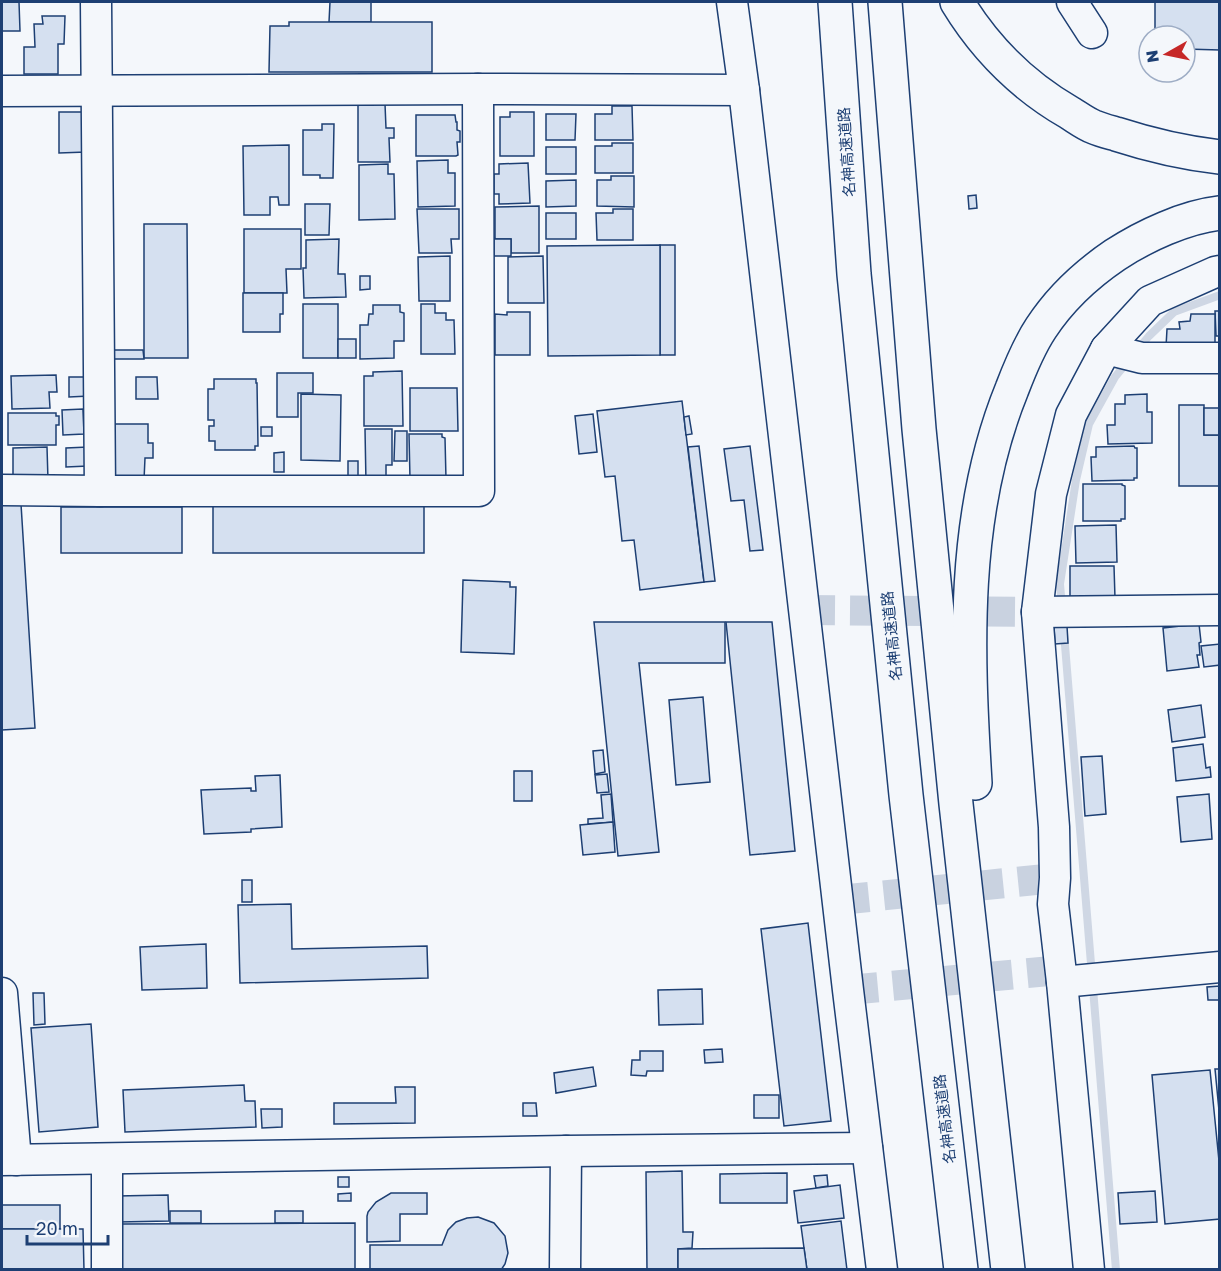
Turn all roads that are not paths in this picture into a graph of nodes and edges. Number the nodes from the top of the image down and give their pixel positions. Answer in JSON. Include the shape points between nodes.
{"nodes":[{"id":1,"x":96,"y":2,"type":"edge"},
{"id":2,"x":732,"y":2,"type":"edge"},
{"id":3,"x":817,"y":2,"type":"edge"},
{"id":4,"x":835,"y":2,"type":"edge"},
{"id":5,"x":885,"y":2,"type":"edge"},
{"id":6,"x":957,"y":2,"type":"edge"},
{"id":7,"x":1072,"y":2,"type":"edge"},
{"id":8,"x":1092,"y":33,"type":"dead end"},
{"id":9,"x":478,"y":89,"type":"junction"},
{"id":10,"x":744,"y":90,"type":"junction"},
{"id":11,"x":97,"y":91,"type":"junction"},
{"id":12,"x":2,"y":92,"type":"edge"},
{"id":13,"x":1220,"y":157,"type":"edge"},
{"id":14,"x":1220,"y":213,"type":"edge"},
{"id":15,"x":1220,"y":271,"type":"edge"},
{"id":16,"x":854,"y":274,"type":"junction"},
{"id":17,"x":1123,"y":353,"type":"junction"},
{"id":18,"x":1220,"y":358,"type":"edge"},
{"id":19,"x":2,"y":490,"type":"edge"},
{"id":20,"x":100,"y":491,"type":"junction"},
{"id":21,"x":1220,"y":610,"type":"edge"},
{"id":22,"x":1053,"y":612,"type":"junction"},
{"id":23,"x":1220,"y":967,"type":"edge"},
{"id":24,"x":1082,"y":980,"type":"junction"},
{"id":25,"x":2,"y":993,"type":"edge"},
{"id":26,"x":867,"y":1148,"type":"junction"},
{"id":27,"x":566,"y":1151,"type":"junction"},
{"id":28,"x":107,"y":1159,"type":"junction"},
{"id":29,"x":9,"y":1160,"type":"edge"},
{"id":30,"x":107,"y":1269,"type":"edge"},
{"id":31,"x":565,"y":1269,"type":"edge"},
{"id":32,"x":882,"y":1269,"type":"edge"},
{"id":33,"x":961,"y":1269,"type":"edge"},
{"id":34,"x":1008,"y":1269,"type":"edge"},
{"id":35,"x":1022,"y":1269,"type":"edge"},
{"id":36,"x":1089,"y":1269,"type":"edge"}],
"edges":[{"from":1,"to":11,"type":"street"},
{"from":2,"to":10,"type":"street"},
{"from":3,"to":16,"type":"highway"},
{"from":4,"to":16,"type":"highway","name":"名神高速道路"},
{"from":5,"to":34,"type":"highway","via":[[921,452]]},
{"from":6,"to":13,"type":"highway","via":[[995,53],[1023,81],[1057,106],[1094,127],[1137,141]]},
{"from":7,"to":8,"type":"street"},
{"from":9,"to":10,"type":"street"},
{"from":9,"to":11,"type":"street"},
{"from":9,"to":20,"type":"street","via":[[479,491]]},
{"from":10,"to":26,"type":"street"},
{"from":11,"to":12,"type":"street"},
{"from":11,"to":20,"type":"street"},
{"from":14,"to":35,"type":"highway","via":[[1174,225],[1136,241],[1066,296],[1041,328],[1003,411],[977,518],[969,633],[971,717],[988,951]]},
{"from":15,"to":17,"type":"street","via":[[1150,301]]},
{"from":16,"to":33,"type":"highway","name":"名神高速道路","via":[[906,795]]},
{"from":17,"to":18,"type":"street"},
{"from":17,"to":22,"type":"street","via":[[1071,415],[1051,494]]},
{"from":19,"to":20,"type":"street"},
{"from":21,"to":22,"type":"street"},
{"from":22,"to":24,"type":"street","via":[[1053,904]]},
{"from":23,"to":24,"type":"street"},
{"from":24,"to":36,"type":"street"},
{"from":25,"to":29,"type":"street"},
{"from":26,"to":27,"type":"street"},
{"from":26,"to":32,"type":"street"},
{"from":27,"to":28,"type":"street"},
{"from":27,"to":31,"type":"street"},
{"from":28,"to":29,"type":"street"},
{"from":28,"to":30,"type":"street"}]}
